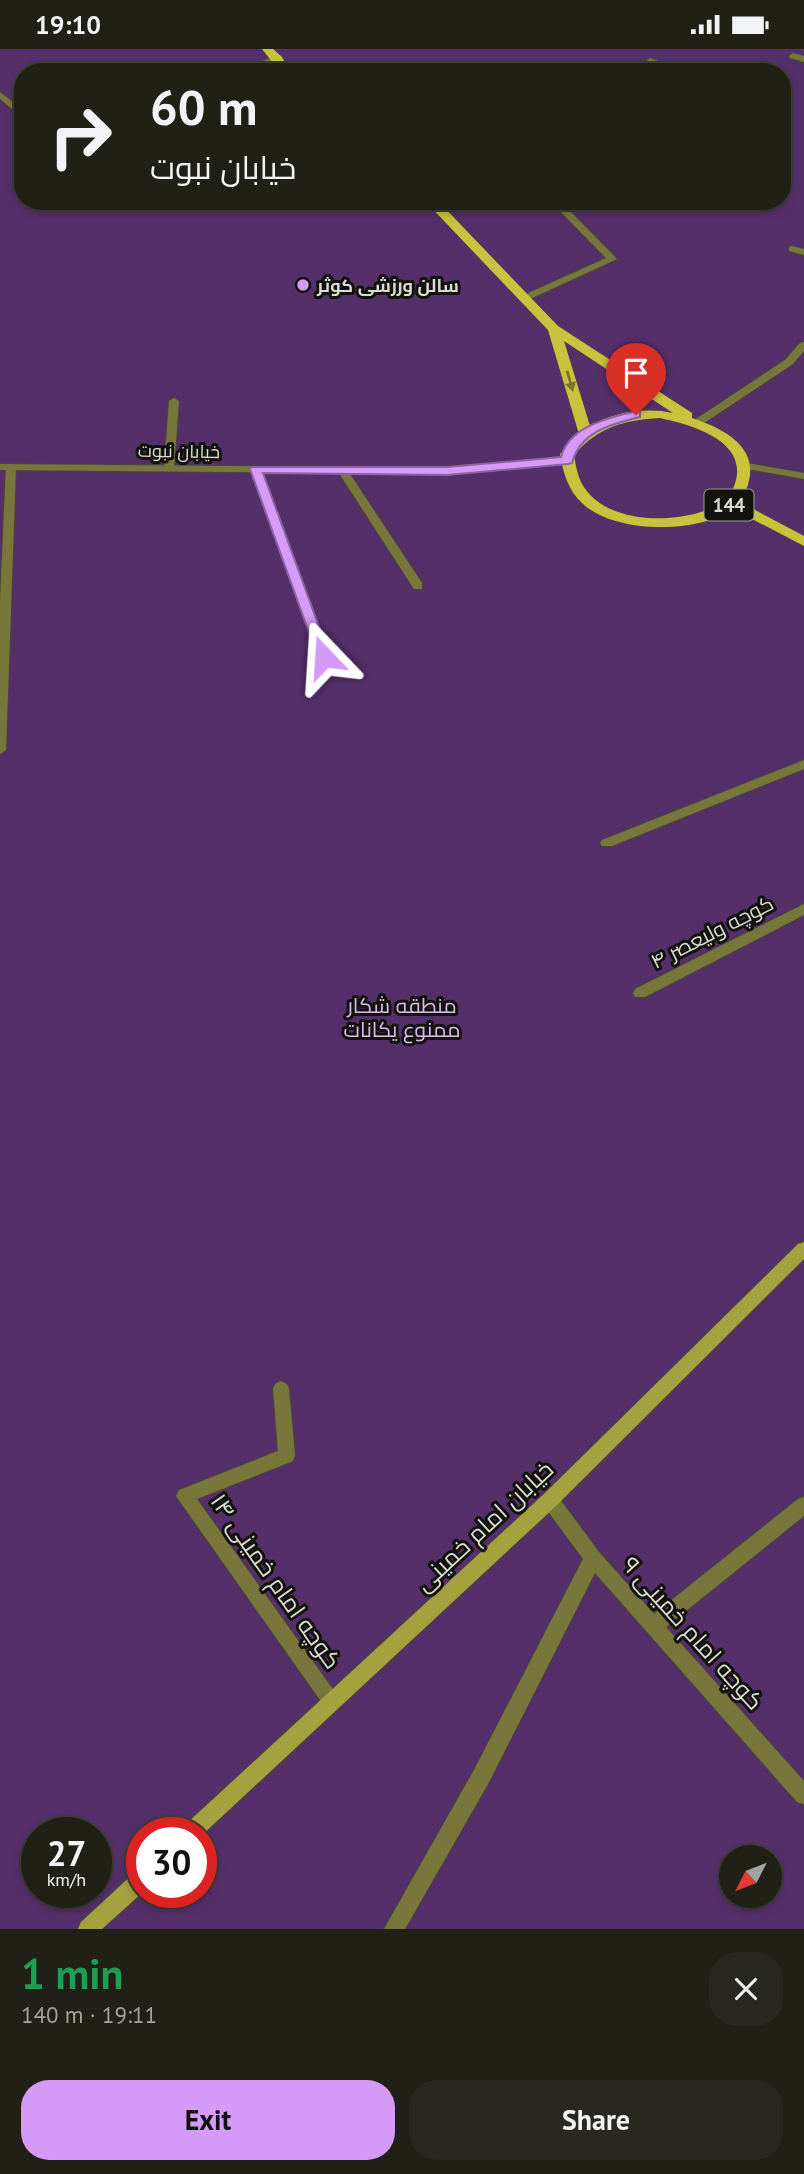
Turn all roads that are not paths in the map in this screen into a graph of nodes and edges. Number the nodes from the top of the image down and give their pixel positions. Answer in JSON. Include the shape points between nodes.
{"nodes":[{"id":1,"x":267,"y":49,"type":"edge"},
{"id":2,"x":793,"y":55,"type":"dead end"},
{"id":3,"x":278,"y":59,"type":"junction"},
{"id":4,"x":804,"y":59,"type":"edge"},
{"id":5,"x":263,"y":63,"type":"edge"},
{"id":6,"x":280,"y":63,"type":"edge"},
{"id":7,"x":0,"y":95,"type":"edge"},
{"id":8,"x":14,"y":107,"type":"edge"},
{"id":9,"x":440,"y":210,"type":"edge"},
{"id":10,"x":564,"y":210,"type":"dead end"},
{"id":11,"x":792,"y":249,"type":"dead end"},
{"id":12,"x":804,"y":252,"type":"edge"},
{"id":13,"x":525,"y":298,"type":"junction"},
{"id":14,"x":554,"y":328,"type":"junction"},
{"id":15,"x":804,"y":345,"type":"edge"},
{"id":16,"x":174,"y":401,"type":"dead end"},
{"id":17,"x":697,"y":423,"type":"junction"},
{"id":18,"x":585,"y":433,"type":"junction"},
{"id":19,"x":568,"y":460,"type":"junction"},
{"id":20,"x":746,"y":466,"type":"junction"},
{"id":21,"x":5,"y":467,"type":"edge"},
{"id":22,"x":169,"y":468,"type":"junction"},
{"id":23,"x":256,"y":469,"type":"junction"},
{"id":24,"x":342,"y":470,"type":"junction"},
{"id":25,"x":804,"y":476,"type":"edge"},
{"id":26,"x":733,"y":503,"type":"junction"},
{"id":27,"x":804,"y":542,"type":"edge"},
{"id":28,"x":418,"y":586,"type":"dead end"},
{"id":29,"x":324,"y":657,"type":"dead end"},
{"id":30,"x":0,"y":750,"type":"edge"},
{"id":31,"x":804,"y":764,"type":"edge"},
{"id":32,"x":607,"y":843,"type":"dead end"},
{"id":33,"x":804,"y":909,"type":"edge"},
{"id":34,"x":640,"y":993,"type":"dead end"},
{"id":35,"x":804,"y":1249,"type":"edge"},
{"id":36,"x":281,"y":1389,"type":"dead end"},
{"id":37,"x":550,"y":1500,"type":"junction"},
{"id":38,"x":804,"y":1505,"type":"edge"},
{"id":39,"x":593,"y":1558,"type":"junction"},
{"id":40,"x":653,"y":1626,"type":"junction"},
{"id":41,"x":331,"y":1701,"type":"junction"},
{"id":42,"x":804,"y":1795,"type":"edge"},
{"id":43,"x":208,"y":1817,"type":"edge"},
{"id":44,"x":126,"y":1894,"type":"edge"},
{"id":45,"x":88,"y":1929,"type":"edge"},
{"id":46,"x":394,"y":1929,"type":"edge"}],
"edges":[{"from":1,"to":3,"type":"main road"},
{"from":2,"to":4,"type":"street"},
{"from":3,"to":5,"type":"street"},
{"from":3,"to":6,"type":"main road"},
{"from":7,"to":8,"type":"street"},
{"from":9,"to":13,"type":"main road","number":"144"},
{"from":10,"to":13,"type":"street","via":[[612,259]]},
{"from":11,"to":12,"type":"street"},
{"from":13,"to":14,"type":"main road","number":"144"},
{"from":14,"to":17,"type":"main road","number":"144"},
{"from":14,"to":18,"type":"main road","number":"144","one_way":true},
{"from":15,"to":17,"type":"street","via":[[789,362]]},
{"from":16,"to":22,"type":"street"},
{"from":17,"to":18,"type":"main road","number":"144","via":[[660,414],[636,415]]},
{"from":17,"to":20,"type":"main road","number":"144","via":[[733,443]]},
{"from":18,"to":19,"type":"main road","via":[[567,454]]},
{"from":19,"to":24,"type":"street","name":"خیابان نبوت","via":[[447,471]]},
{"from":19,"to":26,"type":"main road","number":"144","via":[[571,479],[593,505],[636,521],[675,523],[714,514]]},
{"from":20,"to":25,"type":"street"},
{"from":20,"to":26,"type":"main road","number":"144","via":[[745,480]]},
{"from":21,"to":22,"type":"street","name":"خیابان نبوت"},
{"from":21,"to":30,"type":"street"},
{"from":22,"to":23,"type":"street","name":"خیابان نبوت"},
{"from":23,"to":24,"type":"street","name":"خیابان نبوت"},
{"from":23,"to":29,"type":"street"},
{"from":24,"to":28,"type":"street"},
{"from":26,"to":27,"type":"main road","number":"144"},
{"from":31,"to":32,"type":"street"},
{"from":33,"to":34,"type":"street","name":"کوچه ولیعصر ۴"},
{"from":35,"to":37,"type":"main road","name":"خیابان امام خمینی"},
{"from":36,"to":41,"type":"street","name":"کوچه امام خمینی ۱۴","via":[[287,1455],[186,1496]]},
{"from":37,"to":39,"type":"street","name":"کوچه امام خمینی ۹"},
{"from":37,"to":41,"type":"main road","name":"خیابان امام خمینی"},
{"from":38,"to":40,"type":"street"},
{"from":39,"to":40,"type":"street","name":"کوچه امام خمینی ۹"},
{"from":39,"to":46,"type":"street","via":[[481,1777]]},
{"from":40,"to":42,"type":"street","name":"کوچه امام خمینی ۹"},
{"from":41,"to":43,"type":"main road","name":"خیابان امام خمینی"},
{"from":44,"to":45,"type":"main road"}]}
